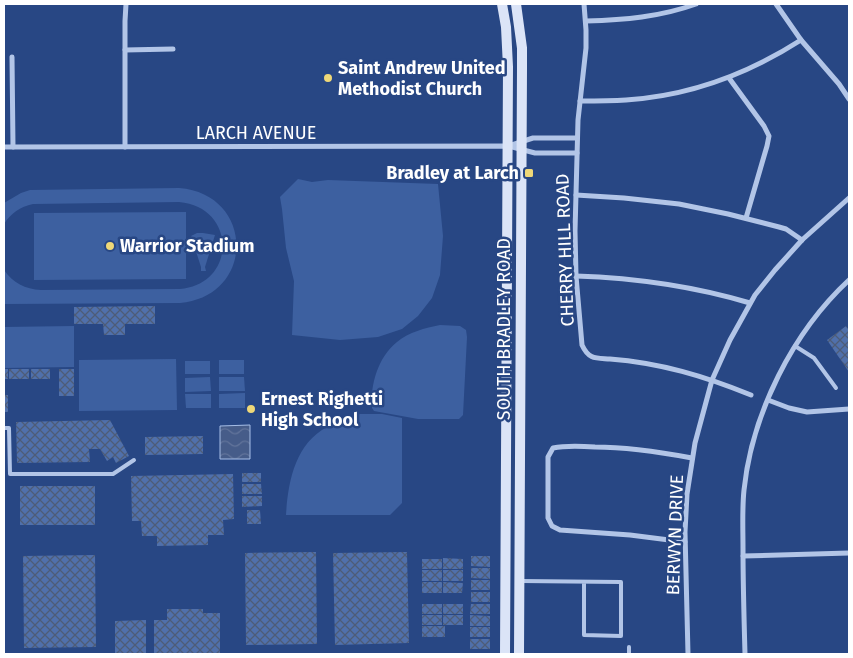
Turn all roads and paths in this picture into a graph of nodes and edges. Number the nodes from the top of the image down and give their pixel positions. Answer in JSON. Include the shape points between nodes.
{"nodes":[{"id":1,"x":126,"y":4,"type":"edge"},
{"id":2,"x":502,"y":4,"type":"edge"},
{"id":3,"x":516,"y":4,"type":"edge"},
{"id":4,"x":584,"y":4,"type":"edge"},
{"id":5,"x":696,"y":4,"type":"edge"},
{"id":6,"x":776,"y":4,"type":"edge"},
{"id":7,"x":586,"y":21,"type":"junction"},
{"id":8,"x":801,"y":40,"type":"junction"},
{"id":9,"x":173,"y":49,"type":"dead end"},
{"id":10,"x":125,"y":50,"type":"junction"},
{"id":11,"x":12,"y":57,"type":"dead end"},
{"id":12,"x":729,"y":78,"type":"junction"},
{"id":13,"x":849,"y":99,"type":"edge"},
{"id":14,"x":580,"y":101,"type":"junction"},
{"id":15,"x":577,"y":138,"type":"junction"},
{"id":16,"x":508,"y":146,"type":"junction"},
{"id":17,"x":521,"y":146,"type":"junction"},
{"id":18,"x":4,"y":147,"type":"edge"},
{"id":19,"x":13,"y":147,"type":"junction"},
{"id":20,"x":126,"y":147,"type":"junction"},
{"id":21,"x":577,"y":153,"type":"junction"},
{"id":22,"x":576,"y":195,"type":"junction"},
{"id":23,"x":849,"y":198,"type":"edge"},
{"id":24,"x":746,"y":218,"type":"junction"},
{"id":25,"x":802,"y":240,"type":"junction"},
{"id":26,"x":576,"y":276,"type":"junction"},
{"id":27,"x":849,"y":280,"type":"edge"},
{"id":28,"x":750,"y":303,"type":"junction"},
{"id":29,"x":795,"y":346,"type":"junction"},
{"id":30,"x":712,"y":380,"type":"junction"},
{"id":31,"x":836,"y":388,"type":"dead end"},
{"id":32,"x":751,"y":395,"type":"dead end"},
{"id":33,"x":768,"y":400,"type":"junction"},
{"id":34,"x":849,"y":409,"type":"edge"},
{"id":35,"x":4,"y":428,"type":"edge"},
{"id":36,"x":692,"y":458,"type":"junction"},
{"id":37,"x":134,"y":460,"type":"dead end"},
{"id":38,"x":685,"y":542,"type":"junction"},
{"id":39,"x":849,"y":553,"type":"edge"},
{"id":40,"x":743,"y":556,"type":"junction"},
{"id":41,"x":519,"y":581,"type":"junction"},
{"id":42,"x":584,"y":582,"type":"junction"},
{"id":43,"x":629,"y":647,"type":"dead end"},
{"id":44,"x":505,"y":654,"type":"edge"},
{"id":45,"x":519,"y":654,"type":"edge"},
{"id":46,"x":629,"y":654,"type":"edge"},
{"id":47,"x":688,"y":654,"type":"edge"},
{"id":48,"x":745,"y":654,"type":"edge"}],
"edges":[{"from":1,"to":10,"type":"street"},
{"from":2,"to":16,"type":"main road","name":"SOUTH BRADLEY ROAD","via":[[508,50]]},
{"from":3,"to":17,"type":"main road","name":"SOUTH BRADLEY ROAD","via":[[522,48]]},
{"from":4,"to":7,"type":"street","name":"CHERRY HILL ROAD"},
{"from":5,"to":7,"type":"street","via":[[655,16]]},
{"from":6,"to":8,"type":"street"},
{"from":7,"to":14,"type":"street","name":"CHERRY HILL ROAD"},
{"from":8,"to":12,"type":"street"},
{"from":8,"to":13,"type":"street"},
{"from":9,"to":10,"type":"street"},
{"from":10,"to":20,"type":"street"},
{"from":11,"to":19,"type":"street"},
{"from":12,"to":14,"type":"street","via":[[649,98]]},
{"from":12,"to":24,"type":"street","via":[[769,136]]},
{"from":14,"to":15,"type":"street","name":"CHERRY HILL ROAD"},
{"from":15,"to":17,"type":"street","via":[[533,138]]},
{"from":15,"to":21,"type":"street","name":"CHERRY HILL ROAD"},
{"from":16,"to":17,"type":"street","name":"LARCH AVENUE"},
{"from":16,"to":20,"type":"street","name":"LARCH AVENUE"},
{"from":16,"to":44,"type":"main road","name":"SOUTH BRADLEY ROAD"},
{"from":17,"to":21,"type":"street","name":"LARCH AVENUE","via":[[535,153]]},
{"from":17,"to":41,"type":"main road","name":"SOUTH BRADLEY ROAD"},
{"from":18,"to":19,"type":"street","name":"LARCH AVENUE"},
{"from":19,"to":20,"type":"street","name":"LARCH AVENUE"},
{"from":21,"to":22,"type":"street","name":"CHERRY HILL ROAD"},
{"from":22,"to":24,"type":"street","via":[[679,204]]},
{"from":22,"to":26,"type":"street","name":"CHERRY HILL ROAD"},
{"from":23,"to":25,"type":"street","name":"BERWYN DRIVE"},
{"from":24,"to":25,"type":"street","via":[[786,229]]},
{"from":25,"to":28,"type":"street","name":"BERWYN DRIVE"},
{"from":26,"to":28,"type":"street","via":[[659,283],[703,290]]},
{"from":26,"to":30,"type":"street","name":"CHERRY HILL ROAD","via":[[582,345],[586,354],[593,358],[684,371]]},
{"from":27,"to":29,"type":"street","via":[[827,302]]},
{"from":28,"to":30,"type":"street","name":"BERWYN DRIVE"},
{"from":29,"to":31,"type":"lane","via":[[814,358]]},
{"from":29,"to":33,"type":"street"},
{"from":30,"to":32,"type":"street","name":"CHERRY HILL ROAD"},
{"from":30,"to":36,"type":"street","name":"BERWYN DRIVE"},
{"from":33,"to":34,"type":"street","via":[[807,412]]},
{"from":33,"to":40,"type":"street","via":[[746,473]]},
{"from":35,"to":37,"type":"lane","via":[[9,428],[10,474],[113,474]]},
{"from":36,"to":38,"type":"street","name":"BERWYN DRIVE"},
{"from":36,"to":38,"type":"street","via":[[641,449],[564,446],[553,448],[548,457],[548,518],[552,526],[560,530]]},
{"from":38,"to":47,"type":"street","name":"BERWYN DRIVE"},
{"from":39,"to":40,"type":"street"},
{"from":40,"to":48,"type":"street"},
{"from":41,"to":42,"type":"lane"},
{"from":41,"to":45,"type":"main road","name":"SOUTH BRADLEY ROAD"},
{"from":42,"to":42,"type":"lane","via":[[621,582],[621,636],[584,635]]},
{"from":43,"to":46,"type":"lane"}]}
